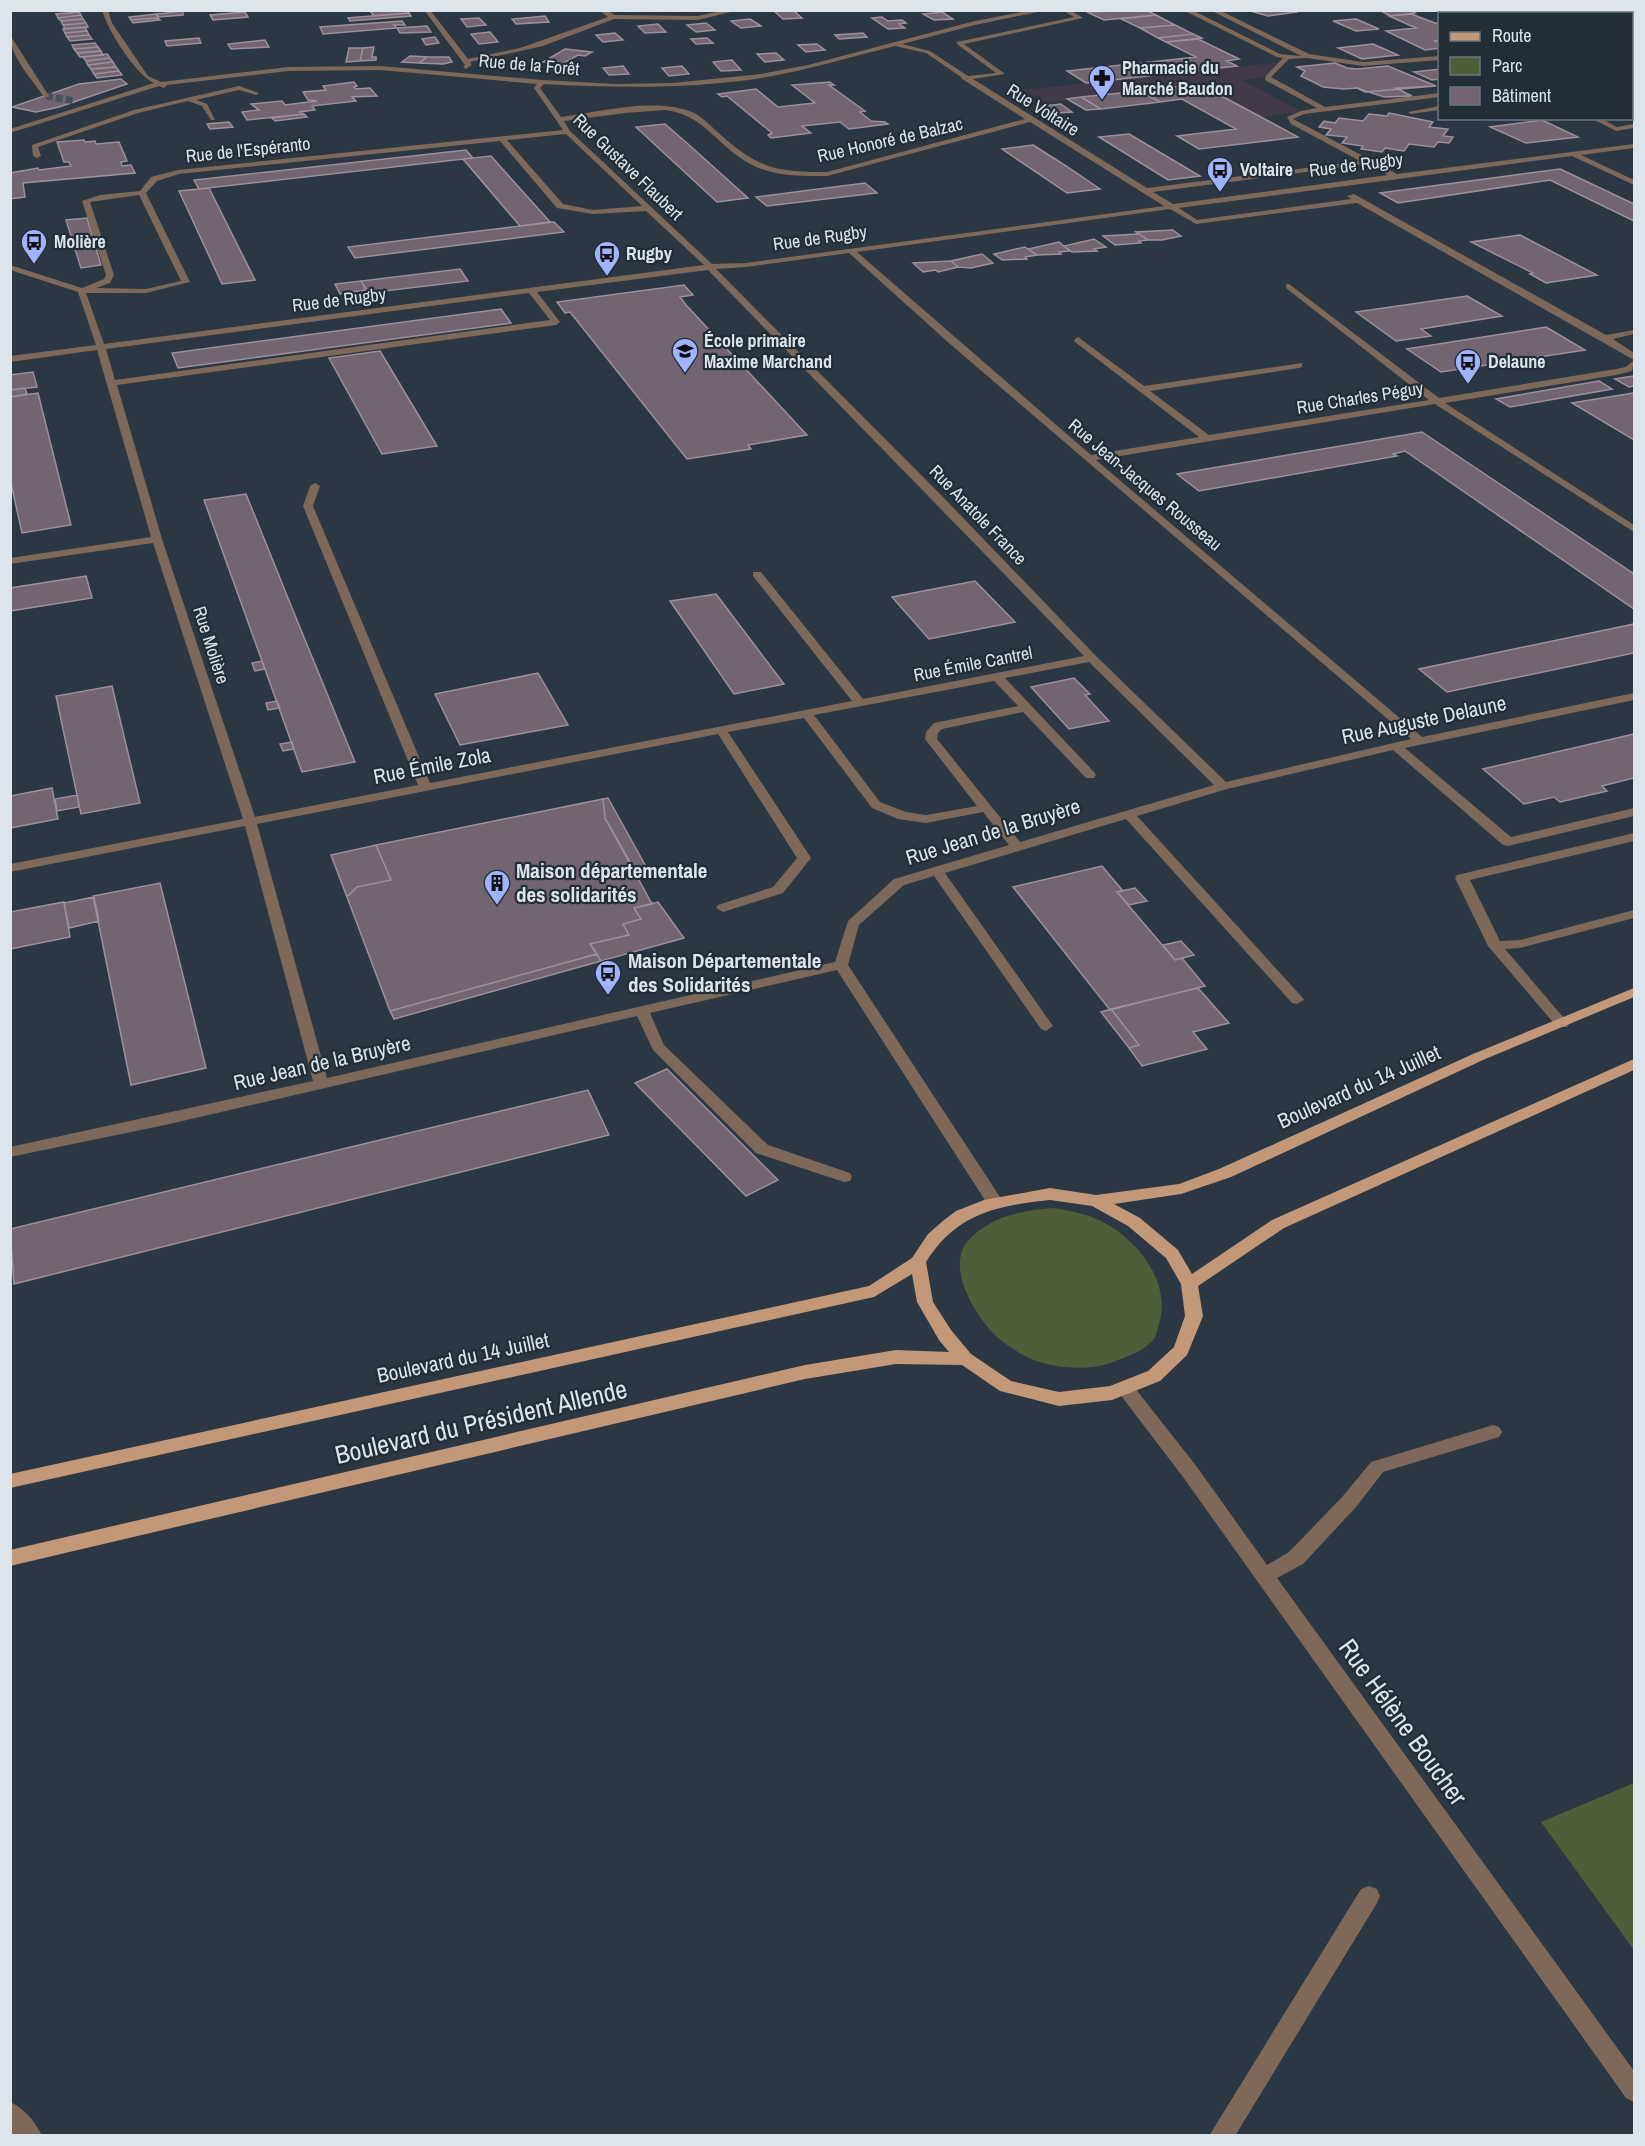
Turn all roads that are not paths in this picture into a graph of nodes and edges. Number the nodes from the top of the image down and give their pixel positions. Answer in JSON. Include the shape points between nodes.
{"nodes":[{"id":1,"x":105,"y":10,"type":"edge"},
{"id":2,"x":427,"y":10,"type":"edge"},
{"id":3,"x":602,"y":10,"type":"edge"},
{"id":4,"x":736,"y":10,"type":"edge"},
{"id":5,"x":1044,"y":10,"type":"edge"},
{"id":6,"x":1065,"y":10,"type":"edge"},
{"id":7,"x":1186,"y":10,"type":"edge"},
{"id":8,"x":1213,"y":10,"type":"edge"},
{"id":9,"x":613,"y":17,"type":"junction"},
{"id":10,"x":10,"y":37,"type":"edge"},
{"id":11,"x":898,"y":45,"type":"junction"},
{"id":12,"x":1307,"y":56,"type":"junction"},
{"id":13,"x":1286,"y":58,"type":"junction"},
{"id":14,"x":1438,"y":58,"type":"edge"},
{"id":15,"x":466,"y":61,"type":"junction"},
{"id":16,"x":459,"y":73,"type":"junction"},
{"id":17,"x":964,"y":78,"type":"junction"},
{"id":18,"x":542,"y":82,"type":"junction"},
{"id":19,"x":159,"y":84,"type":"junction"},
{"id":20,"x":174,"y":89,"type":"dead end"},
{"id":21,"x":256,"y":93,"type":"dead end"},
{"id":22,"x":181,"y":94,"type":"dead end"},
{"id":23,"x":1438,"y":95,"type":"edge"},
{"id":24,"x":46,"y":96,"type":"dead end"},
{"id":25,"x":188,"y":99,"type":"junction"},
{"id":26,"x":75,"y":101,"type":"tunnel mouth"},
{"id":27,"x":91,"y":104,"type":"junction"},
{"id":28,"x":1438,"y":108,"type":"edge"},
{"id":29,"x":1323,"y":109,"type":"junction"},
{"id":30,"x":1411,"y":112,"type":"dead end"},
{"id":31,"x":213,"y":119,"type":"dead end"},
{"id":32,"x":558,"y":120,"type":"junction"},
{"id":33,"x":1031,"y":120,"type":"junction"},
{"id":34,"x":1598,"y":120,"type":"edge"},
{"id":35,"x":1635,"y":126,"type":"edge"},
{"id":36,"x":10,"y":130,"type":"edge"},
{"id":37,"x":568,"y":132,"type":"junction"},
{"id":38,"x":502,"y":139,"type":"junction"},
{"id":39,"x":1635,"y":146,"type":"edge"},
{"id":40,"x":1573,"y":154,"type":"junction"},
{"id":41,"x":37,"y":156,"type":"dead end"},
{"id":42,"x":1368,"y":162,"type":"junction"},
{"id":43,"x":1395,"y":176,"type":"junction"},
{"id":44,"x":1635,"y":183,"type":"edge"},
{"id":45,"x":1331,"y":185,"type":"junction"},
{"id":46,"x":1143,"y":191,"type":"junction"},
{"id":47,"x":142,"y":193,"type":"junction"},
{"id":48,"x":1359,"y":200,"type":"junction"},
{"id":49,"x":1170,"y":207,"type":"junction"},
{"id":50,"x":649,"y":208,"type":"junction"},
{"id":51,"x":850,"y":250,"type":"junction"},
{"id":52,"x":10,"y":267,"type":"edge"},
{"id":53,"x":710,"y":267,"type":"junction"},
{"id":54,"x":24,"y":273,"type":"junction"},
{"id":55,"x":10,"y":275,"type":"edge"},
{"id":56,"x":1289,"y":286,"type":"dead end"},
{"id":57,"x":81,"y":290,"type":"junction"},
{"id":58,"x":532,"y":291,"type":"junction"},
{"id":59,"x":1635,"y":332,"type":"edge"},
{"id":60,"x":1605,"y":338,"type":"junction"},
{"id":61,"x":1078,"y":340,"type":"dead end"},
{"id":62,"x":102,"y":347,"type":"junction"},
{"id":63,"x":1635,"y":357,"type":"edge"},
{"id":64,"x":10,"y":359,"type":"edge"},
{"id":65,"x":1635,"y":363,"type":"edge"},
{"id":66,"x":1299,"y":365,"type":"dead end"},
{"id":67,"x":112,"y":383,"type":"junction"},
{"id":68,"x":1143,"y":389,"type":"junction"},
{"id":69,"x":1438,"y":402,"type":"junction"},
{"id":70,"x":1208,"y":439,"type":"junction"},
{"id":71,"x":1088,"y":458,"type":"junction"},
{"id":72,"x":315,"y":486,"type":"dead end"},
{"id":73,"x":1635,"y":529,"type":"edge"},
{"id":74,"x":157,"y":539,"type":"junction"},
{"id":75,"x":10,"y":561,"type":"edge"},
{"id":76,"x":757,"y":574,"type":"dead end"},
{"id":77,"x":1092,"y":658,"type":"junction"},
{"id":78,"x":998,"y":678,"type":"junction"},
{"id":79,"x":1635,"y":696,"type":"edge"},
{"id":80,"x":861,"y":704,"type":"junction"},
{"id":81,"x":1026,"y":708,"type":"junction"},
{"id":82,"x":807,"y":714,"type":"junction"},
{"id":83,"x":721,"y":730,"type":"junction"},
{"id":84,"x":1420,"y":741,"type":"junction"},
{"id":85,"x":1397,"y":747,"type":"junction"},
{"id":86,"x":1090,"y":776,"type":"dead end"},
{"id":87,"x":1223,"y":786,"type":"junction"},
{"id":88,"x":425,"y":787,"type":"junction"},
{"id":89,"x":985,"y":808,"type":"junction"},
{"id":90,"x":1635,"y":812,"type":"edge"},
{"id":91,"x":1128,"y":814,"type":"junction"},
{"id":92,"x":250,"y":822,"type":"junction"},
{"id":93,"x":1635,"y":837,"type":"edge"},
{"id":94,"x":1017,"y":847,"type":"junction"},
{"id":95,"x":10,"y":868,"type":"edge"},
{"id":96,"x":937,"y":871,"type":"junction"},
{"id":97,"x":723,"y":908,"type":"dead end"},
{"id":98,"x":1635,"y":914,"type":"edge"},
{"id":99,"x":1495,"y":946,"type":"junction"},
{"id":100,"x":841,"y":965,"type":"junction"},
{"id":101,"x":1635,"y":992,"type":"edge"},
{"id":102,"x":1297,"y":1000,"type":"dead end"},
{"id":103,"x":641,"y":1010,"type":"junction"},
{"id":104,"x":1562,"y":1024,"type":"junction"},
{"id":105,"x":1046,"y":1026,"type":"dead end"},
{"id":106,"x":1635,"y":1064,"type":"edge"},
{"id":107,"x":321,"y":1083,"type":"junction"},
{"id":108,"x":10,"y":1152,"type":"edge"},
{"id":109,"x":844,"y":1177,"type":"dead end"},
{"id":110,"x":994,"y":1201,"type":"junction"},
{"id":111,"x":1096,"y":1202,"type":"junction"},
{"id":112,"x":918,"y":1262,"type":"junction"},
{"id":113,"x":1189,"y":1284,"type":"junction"},
{"id":114,"x":965,"y":1359,"type":"junction"},
{"id":115,"x":1125,"y":1388,"type":"junction"},
{"id":116,"x":1493,"y":1432,"type":"dead end"},
{"id":117,"x":10,"y":1481,"type":"edge"},
{"id":118,"x":10,"y":1558,"type":"edge"},
{"id":119,"x":1264,"y":1576,"type":"junction"},
{"id":120,"x":1369,"y":1896,"type":"dead end"},
{"id":121,"x":1635,"y":2090,"type":"edge"},
{"id":122,"x":10,"y":2114,"type":"edge"},
{"id":123,"x":30,"y":2136,"type":"edge"},
{"id":124,"x":1221,"y":2136,"type":"edge"}],
"edges":[{"from":1,"to":19,"type":"street","via":[[109,23],[146,77]]},
{"from":2,"to":15,"type":"street"},
{"from":3,"to":9,"type":"street"},
{"from":4,"to":9,"type":"street","via":[[698,18]]},
{"from":5,"to":11,"type":"street","name":"Rue de la Forêt","via":[[975,23]]},
{"from":6,"to":17,"type":"street","via":[[1080,18],[959,43],[1002,74]]},
{"from":7,"to":13,"type":"street"},
{"from":8,"to":12,"type":"street"},
{"from":9,"to":15,"type":"street","via":[[537,46]]},
{"from":10,"to":24,"type":"street"},
{"from":11,"to":17,"type":"street","name":"Rue Voltaire","via":[[928,52]]},
{"from":11,"to":18,"type":"street","name":"Rue de la Forêt","via":[[786,72],[715,82],[644,86]]},
{"from":12,"to":13,"type":"street"},
{"from":12,"to":14,"type":"street","via":[[1363,64]]},
{"from":13,"to":29,"type":"street","via":[[1268,80]]},
{"from":15,"to":16,"type":"street","via":[[469,65]]},
{"from":16,"to":18,"type":"street","name":"Rue de la Forêt"},
{"from":16,"to":19,"type":"street","name":"Rue de la Forêt","via":[[380,68],[289,69]]},
{"from":17,"to":33,"type":"street","name":"Rue Voltaire"},
{"from":18,"to":32,"type":"street","name":"Rue Gustave Flaubert","via":[[537,88]]},
{"from":19,"to":20,"type":"street"},
{"from":19,"to":27,"type":"street","name":"Rue de la Forêt"},
{"from":21,"to":25,"type":"street","via":[[239,88]]},
{"from":22,"to":25,"type":"street"},
{"from":23,"to":29,"type":"street"},
{"from":25,"to":31,"type":"street","via":[[205,105]]},
{"from":25,"to":41,"type":"street","via":[[136,111],[34,147]]},
{"from":26,"to":27,"type":"street"},
{"from":27,"to":36,"type":"street","name":"Rue de la Forêt"},
{"from":28,"to":30,"type":"street"},
{"from":29,"to":42,"type":"street","via":[[1292,114],[1289,118]]},
{"from":32,"to":33,"type":"street","name":"Rue Honoré de Balzac","via":[[651,109],[690,113],[745,160],[791,174],[826,174]]},
{"from":32,"to":37,"type":"street","name":"Rue Gustave Flaubert"},
{"from":33,"to":46,"type":"street","name":"Rue Voltaire"},
{"from":34,"to":35,"type":"street","via":[[1616,129]]},
{"from":37,"to":38,"type":"street","name":"Rue de l'Espéranto"},
{"from":37,"to":50,"type":"street","name":"Rue Gustave Flaubert"},
{"from":38,"to":47,"type":"street","name":"Rue de l'Espéranto","via":[[178,172],[154,179]]},
{"from":38,"to":50,"type":"street","via":[[560,206],[600,212]]},
{"from":39,"to":40,"type":"street","name":"Rue de Rugby"},
{"from":40,"to":43,"type":"street","name":"Rue de Rugby"},
{"from":40,"to":44,"type":"street"},
{"from":42,"to":43,"type":"street"},
{"from":42,"to":46,"type":"street"},
{"from":43,"to":45,"type":"street","name":"Rue de Rugby"},
{"from":45,"to":48,"type":"street"},
{"from":45,"to":49,"type":"street","name":"Rue de Rugby"},
{"from":46,"to":49,"type":"street","name":"Rue Voltaire"},
{"from":47,"to":57,"type":"street","via":[[86,201],[110,275],[107,280]]},
{"from":47,"to":57,"type":"street","via":[[186,282],[146,291]]},
{"from":48,"to":49,"type":"street","name":"Rue Voltaire","via":[[1196,222]]},
{"from":48,"to":60,"type":"street"},
{"from":49,"to":51,"type":"street","name":"Rue de Rugby"},
{"from":50,"to":53,"type":"street","name":"Rue Gustave Flaubert"},
{"from":51,"to":53,"type":"street","name":"Rue de Rugby"},
{"from":51,"to":71,"type":"street","name":"Rue Jean-Jacques Rousseau"},
{"from":52,"to":54,"type":"street"},
{"from":53,"to":58,"type":"street","name":"Rue de Rugby"},
{"from":53,"to":77,"type":"street","name":"Rue Anatole France"},
{"from":54,"to":55,"type":"street"},
{"from":54,"to":57,"type":"street"},
{"from":56,"to":69,"type":"street"},
{"from":57,"to":62,"type":"street","name":"Rue Molière"},
{"from":58,"to":62,"type":"street","name":"Rue de Rugby"},
{"from":58,"to":67,"type":"street","via":[[556,322]]},
{"from":59,"to":60,"type":"street"},
{"from":60,"to":63,"type":"street"},
{"from":61,"to":68,"type":"street"},
{"from":62,"to":64,"type":"street","name":"Rue de Rugby"},
{"from":62,"to":67,"type":"street","name":"Rue Molière"},
{"from":65,"to":69,"type":"street","name":"Rue Charles Péguy","via":[[1616,372]]},
{"from":66,"to":68,"type":"street"},
{"from":67,"to":74,"type":"street","name":"Rue Molière"},
{"from":68,"to":70,"type":"street"},
{"from":69,"to":70,"type":"street","name":"Rue Charles Péguy"},
{"from":69,"to":73,"type":"street"},
{"from":70,"to":71,"type":"street","name":"Rue Charles Péguy"},
{"from":71,"to":84,"type":"street","name":"Rue Jean-Jacques Rousseau"},
{"from":72,"to":88,"type":"street","via":[[308,506]]},
{"from":74,"to":75,"type":"street"},
{"from":74,"to":92,"type":"street","name":"Rue Molière"},
{"from":76,"to":80,"type":"street"},
{"from":77,"to":78,"type":"street","name":"Rue Émile Cantrel"},
{"from":77,"to":87,"type":"street","name":"Rue Anatole France"},
{"from":78,"to":80,"type":"street","name":"Rue Émile Cantrel"},
{"from":78,"to":81,"type":"street"},
{"from":79,"to":84,"type":"street","name":"Rue Auguste Delaune"},
{"from":80,"to":82,"type":"street","name":"Rue Émile Zola"},
{"from":81,"to":86,"type":"street"},
{"from":81,"to":89,"type":"street","via":[[938,726],[932,732],[931,739]]},
{"from":82,"to":83,"type":"street","name":"Rue Émile Zola"},
{"from":82,"to":89,"type":"street","via":[[876,805],[903,816],[926,819]]},
{"from":83,"to":88,"type":"street","name":"Rue Émile Zola"},
{"from":83,"to":97,"type":"street","via":[[804,858],[778,890]]},
{"from":84,"to":85,"type":"street","name":"Rue Auguste Delaune"},
{"from":85,"to":87,"type":"street","name":"Rue Auguste Delaune"},
{"from":85,"to":90,"type":"street","via":[[1508,842]]},
{"from":87,"to":91,"type":"street","name":"Rue Jean de la Bruyère"},
{"from":88,"to":92,"type":"street","name":"Rue Émile Zola"},
{"from":89,"to":94,"type":"street"},
{"from":91,"to":94,"type":"street","name":"Rue Jean de la Bruyère"},
{"from":91,"to":102,"type":"street"},
{"from":92,"to":95,"type":"street","name":"Rue Émile Zola"},
{"from":92,"to":107,"type":"street","name":"Rue Molière"},
{"from":93,"to":99,"type":"street","via":[[1462,878]]},
{"from":94,"to":96,"type":"street","name":"Rue Jean de la Bruyère"},
{"from":96,"to":100,"type":"street","name":"Rue Jean de la Bruyère","via":[[899,882],[853,924]]},
{"from":96,"to":105,"type":"street"},
{"from":98,"to":99,"type":"street","via":[[1520,944]]},
{"from":99,"to":104,"type":"street"},
{"from":100,"to":103,"type":"street","name":"Rue Jean de la Bruyère"},
{"from":100,"to":110,"type":"street"},
{"from":101,"to":104,"type":"main road","name":"Boulevard du 14 Juillet"},
{"from":103,"to":107,"type":"street","name":"Rue Jean de la Bruyère"},
{"from":103,"to":109,"type":"street","via":[[658,1047],[762,1149]]},
{"from":104,"to":111,"type":"main road","name":"Boulevard du 14 Juillet","via":[[1478,1057],[1225,1173],[1181,1189]]},
{"from":106,"to":113,"type":"main road","via":[[1278,1224]]},
{"from":107,"to":108,"type":"street","name":"Rue Jean de la Bruyère"},
{"from":110,"to":111,"type":"main road","name":"Boulevard du 14 Juillet","via":[[1050,1194]]},
{"from":110,"to":112,"type":"main road","name":"Boulevard du 14 Juillet","via":[[962,1214],[936,1236]]},
{"from":111,"to":113,"type":"main road","name":"Boulevard du 14 Juillet","via":[[1134,1222],[1172,1254]]},
{"from":112,"to":114,"type":"main road","name":"Boulevard du 14 Juillet","via":[[925,1302]]},
{"from":112,"to":117,"type":"main road","name":"Boulevard du 14 Juillet","via":[[874,1291]]},
{"from":113,"to":115,"type":"main road","name":"Boulevard du 14 Juillet","via":[[1194,1316],[1181,1350],[1154,1376]]},
{"from":114,"to":115,"type":"main road","name":"Boulevard du 14 Juillet","via":[[1006,1386],[1059,1399]]},
{"from":114,"to":118,"type":"main road","name":"Boulevard du Président Allende","via":[[896,1357],[805,1372]]},
{"from":115,"to":119,"type":"street","name":"Rue Hélène Boucher"},
{"from":116,"to":119,"type":"street","via":[[1377,1467],[1296,1558]]},
{"from":119,"to":121,"type":"street","name":"Rue Hélène Boucher"},
{"from":120,"to":124,"type":"street"},
{"from":122,"to":123,"type":"street"}]}
